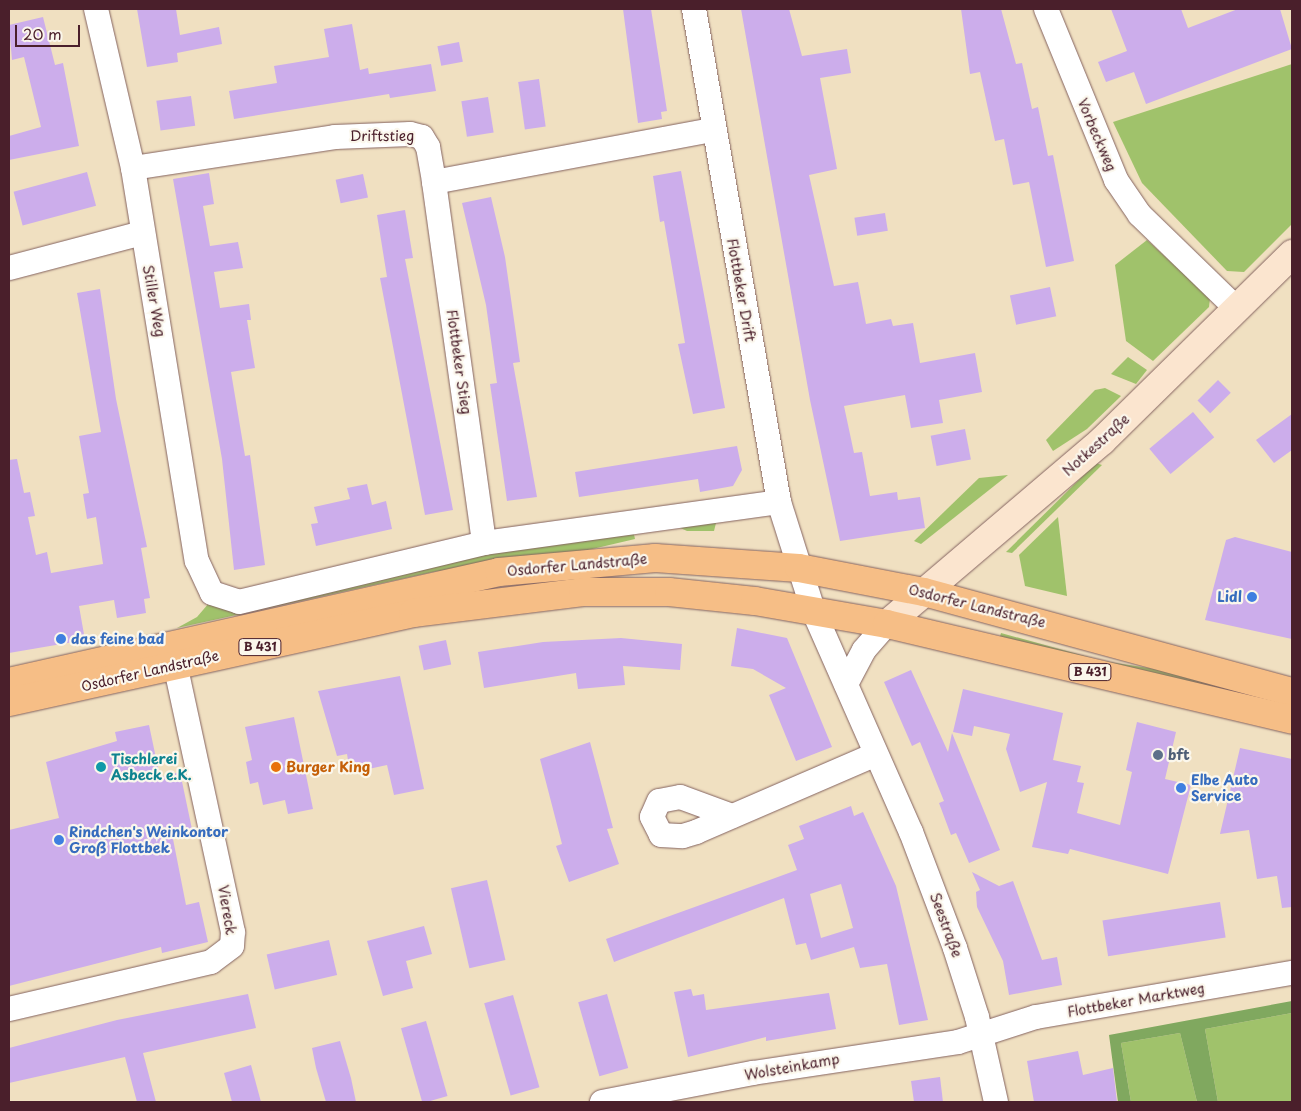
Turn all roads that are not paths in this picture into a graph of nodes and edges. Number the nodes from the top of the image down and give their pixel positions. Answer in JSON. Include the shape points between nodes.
{"nodes":[{"id":1,"x":96,"y":9,"type":"edge"},
{"id":2,"x":694,"y":9,"type":"edge"},
{"id":3,"x":1046,"y":9,"type":"edge"},
{"id":4,"x":713,"y":130,"type":"junction"},
{"id":5,"x":133,"y":168,"type":"junction"},
{"id":6,"x":434,"y":182,"type":"junction"},
{"id":7,"x":142,"y":232,"type":"junction"},
{"id":8,"x":1292,"y":254,"type":"edge"},
{"id":9,"x":9,"y":268,"type":"edge"},
{"id":10,"x":1236,"y":308,"type":"junction"},
{"id":11,"x":779,"y":502,"type":"junction"},
{"id":12,"x":484,"y":543,"type":"junction"},
{"id":13,"x":798,"y":568,"type":"junction"},
{"id":14,"x":924,"y":592,"type":"junction"},
{"id":15,"x":813,"y":610,"type":"junction"},
{"id":16,"x":887,"y":624,"type":"junction"},
{"id":17,"x":174,"y":655,"type":"junction"},
{"id":18,"x":9,"y":682,"type":"edge"},
{"id":19,"x":846,"y":684,"type":"junction"},
{"id":20,"x":1292,"y":692,"type":"edge"},
{"id":21,"x":9,"y":702,"type":"edge"},
{"id":22,"x":1292,"y":720,"type":"edge"},
{"id":23,"x":876,"y":754,"type":"junction"},
{"id":24,"x":732,"y":816,"type":"dead end"},
{"id":25,"x":1292,"y":973,"type":"edge"},
{"id":26,"x":9,"y":1009,"type":"edge"},
{"id":27,"x":982,"y":1036,"type":"junction"},
{"id":28,"x":602,"y":1102,"type":"edge"},
{"id":29,"x":996,"y":1102,"type":"edge"}],
"edges":[{"from":1,"to":5,"type":"street","name":"Stiller Weg"},
{"from":2,"to":4,"type":"street","name":"Flottbeker Drift"},
{"from":3,"to":10,"type":"street","name":"Vorbeckweg","via":[[1116,180],[1140,215]]},
{"from":4,"to":6,"type":"street"},
{"from":4,"to":11,"type":"street","name":"Flottbeker Drift"},
{"from":5,"to":6,"type":"street","name":"Driftstieg","via":[[335,137],[410,134],[422,137],[428,147]]},
{"from":5,"to":7,"type":"street","name":"Stiller Weg"},
{"from":6,"to":12,"type":"street","name":"Flottbeker Stieg"},
{"from":7,"to":9,"type":"street"},
{"from":7,"to":12,"type":"street","name":"Stiller Weg","via":[[198,561],[212,593],[240,602]]},
{"from":8,"to":10,"type":"street","name":"Notkestraße"},
{"from":10,"to":14,"type":"street","name":"Notkestraße","via":[[1102,441]]},
{"from":11,"to":12,"type":"street"},
{"from":11,"to":13,"type":"street","name":"Flottbeker Drift"},
{"from":13,"to":14,"type":"main road","name":"Osdorfer Landstraße","number":"B 431"},
{"from":13,"to":15,"type":"street","name":"Seestraße"},
{"from":13,"to":17,"type":"main road","name":"Osdorfer Landstraße","number":"B 431","via":[[655,558],[499,572]]},
{"from":14,"to":16,"type":"street","name":"Notkestraße"},
{"from":14,"to":20,"type":"main road","name":"Osdorfer Landstraße","number":"B 431"},
{"from":15,"to":16,"type":"main road","name":"Osdorfer Landstraße","number":"B 431"},
{"from":15,"to":17,"type":"main road","name":"Osdorfer Landstraße","number":"B 431","via":[[669,592],[583,592],[413,614]]},
{"from":15,"to":19,"type":"street","name":"Seestraße"},
{"from":16,"to":19,"type":"street","via":[[864,650]]},
{"from":16,"to":22,"type":"main road","name":"Osdorfer Landstraße","number":"B 431"},
{"from":17,"to":18,"type":"main road","name":"Osdorfer Landstraße","number":"B 431"},
{"from":17,"to":21,"type":"main road","name":"Osdorfer Landstraße","number":"B 431"},
{"from":17,"to":26,"type":"street","name":"Viereck","via":[[233,932],[232,946],[224,955]]},
{"from":19,"to":23,"type":"street","name":"Seestraße"},
{"from":23,"to":24,"type":"street"},
{"from":23,"to":27,"type":"street","name":"Seestraße","via":[[955,948]]},
{"from":25,"to":27,"type":"street","name":"Flottbeker Marktweg","via":[[1036,1017]]},
{"from":27,"to":28,"type":"street","name":"Wolsteinkamp"},
{"from":27,"to":29,"type":"street","name":"Seestraße"}]}
